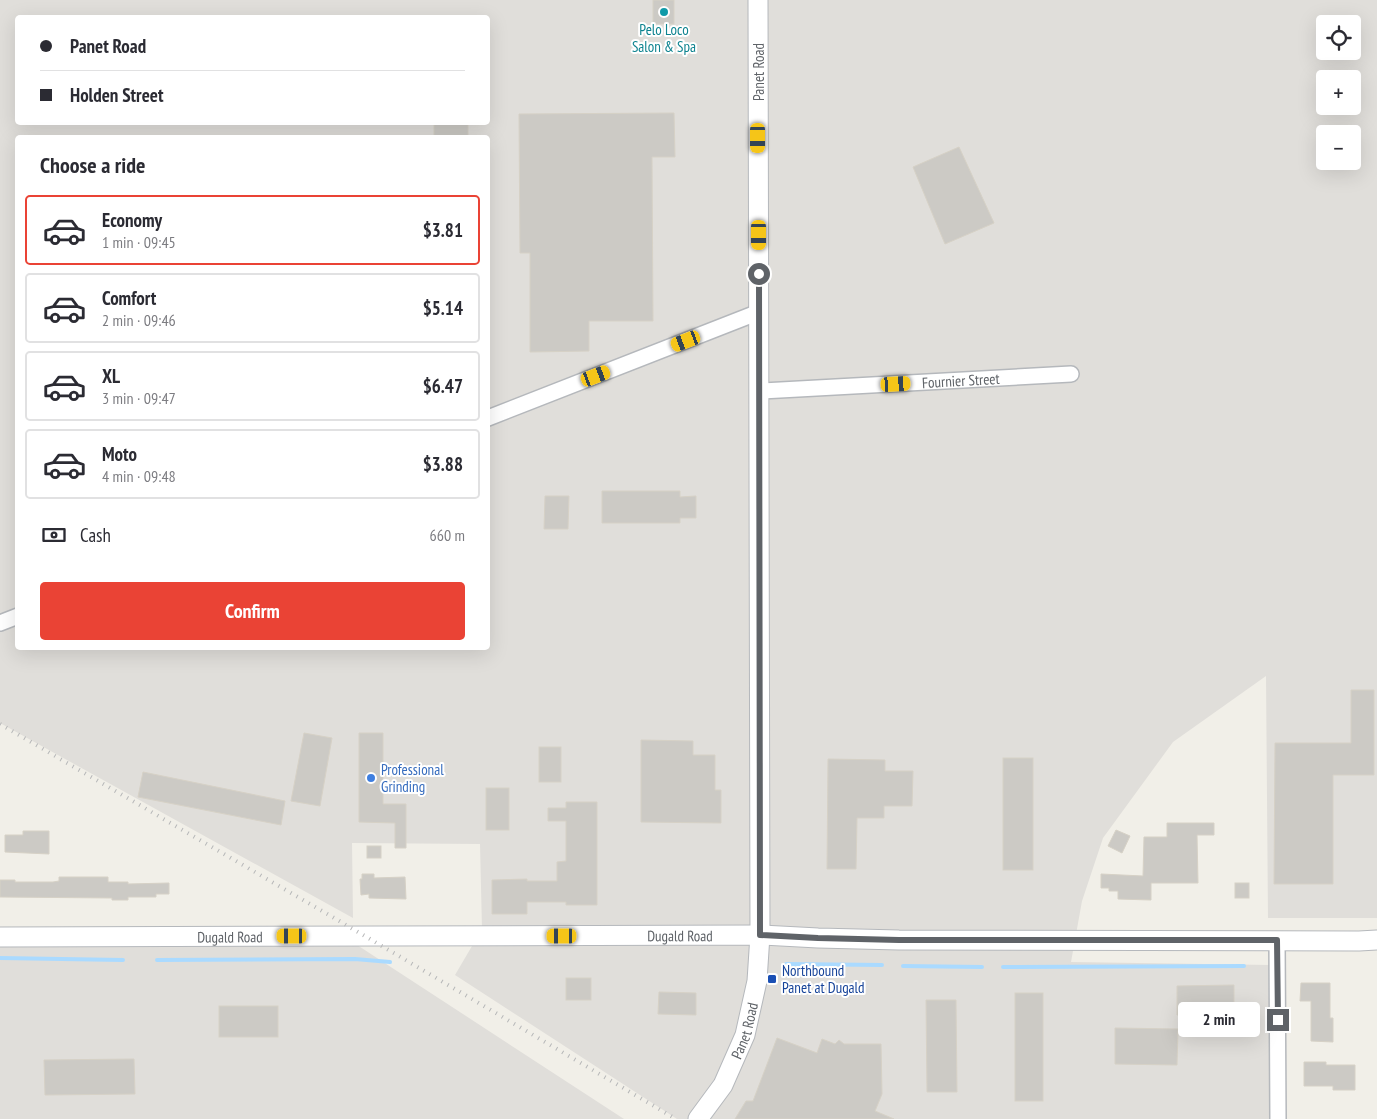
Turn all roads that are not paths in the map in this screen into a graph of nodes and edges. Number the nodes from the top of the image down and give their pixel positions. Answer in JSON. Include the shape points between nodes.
{"nodes":[{"id":1,"x":758,"y":0,"type":"edge"},
{"id":2,"x":759,"y":312,"type":"junction"},
{"id":3,"x":1071,"y":374,"type":"dead end"},
{"id":4,"x":760,"y":391,"type":"junction"},
{"id":5,"x":490,"y":417,"type":"edge"},
{"id":6,"x":15,"y":617,"type":"edge"},
{"id":7,"x":0,"y":623,"type":"edge"},
{"id":8,"x":760,"y":935,"type":"junction"},
{"id":9,"x":0,"y":937,"type":"edge"},
{"id":10,"x":1277,"y":940,"type":"junction"},
{"id":11,"x":1371,"y":942,"type":"edge"},
{"id":12,"x":698,"y":1119,"type":"edge"},
{"id":13,"x":1278,"y":1119,"type":"edge"}],
"edges":[{"from":1,"to":2,"type":"street","name":"Panet Road"},
{"from":2,"to":4,"type":"street","name":"Panet Road"},
{"from":2,"to":5,"type":"street"},
{"from":3,"to":4,"type":"street","name":"Fournier Street"},
{"from":4,"to":8,"type":"street","name":"Panet Road"},
{"from":6,"to":7,"type":"street"},
{"from":8,"to":9,"type":"street","name":"Dugald Road"},
{"from":8,"to":10,"type":"street","name":"Dugald Road","via":[[899,940]]},
{"from":8,"to":12,"type":"street","name":"Panet Road","via":[[757,981],[745,1035],[722,1085]]},
{"from":10,"to":11,"type":"street","name":"Dugald Road"},
{"from":10,"to":13,"type":"street"}]}
